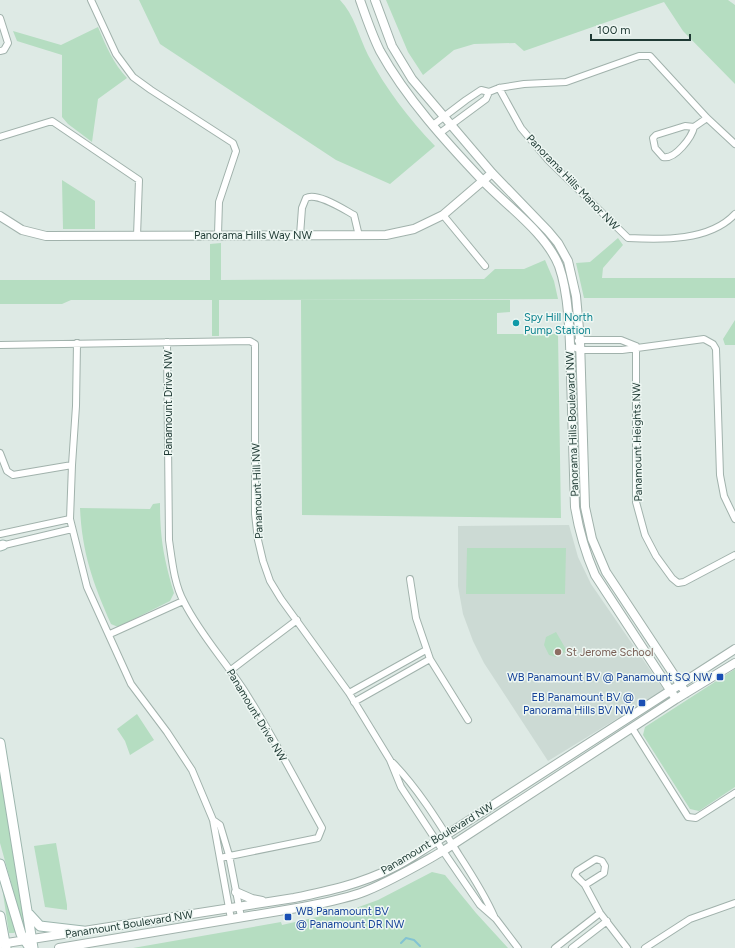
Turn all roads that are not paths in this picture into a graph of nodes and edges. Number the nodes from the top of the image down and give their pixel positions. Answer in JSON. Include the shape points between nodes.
{"nodes":[{"id":1,"x":91,"y":0,"type":"edge"},
{"id":2,"x":360,"y":0,"type":"edge"},
{"id":3,"x":375,"y":0,"type":"edge"},
{"id":4,"x":0,"y":18,"type":"edge"},
{"id":5,"x":0,"y":51,"type":"edge"},
{"id":6,"x":499,"y":88,"type":"junction"},
{"id":7,"x":489,"y":92,"type":"junction"},
{"id":8,"x":444,"y":117,"type":"junction"},
{"id":9,"x":707,"y":118,"type":"junction"},
{"id":10,"x":450,"y":125,"type":"junction"},
{"id":11,"x":433,"y":126,"type":"junction"},
{"id":12,"x":694,"y":127,"type":"junction"},
{"id":13,"x":440,"y":133,"type":"junction"},
{"id":14,"x":0,"y":137,"type":"edge"},
{"id":15,"x":735,"y":144,"type":"edge"},
{"id":16,"x":492,"y":173,"type":"junction"},
{"id":17,"x":483,"y":181,"type":"junction"},
{"id":18,"x":735,"y":214,"type":"edge"},
{"id":19,"x":443,"y":215,"type":"junction"},
{"id":20,"x":0,"y":216,"type":"edge"},
{"id":21,"x":218,"y":234,"type":"junction"},
{"id":22,"x":300,"y":235,"type":"junction"},
{"id":23,"x":137,"y":236,"type":"junction"},
{"id":24,"x":359,"y":236,"type":"junction"},
{"id":25,"x":485,"y":266,"type":"dead end"},
{"id":26,"x":580,"y":340,"type":"junction"},
{"id":27,"x":167,"y":342,"type":"junction"},
{"id":28,"x":77,"y":343,"type":"junction"},
{"id":29,"x":0,"y":345,"type":"edge"},
{"id":30,"x":570,"y":346,"type":"junction"},
{"id":31,"x":636,"y":346,"type":"junction"},
{"id":32,"x":581,"y":350,"type":"junction"},
{"id":33,"x":0,"y":453,"type":"edge"},
{"id":34,"x":72,"y":465,"type":"junction"},
{"id":35,"x":70,"y":519,"type":"junction"},
{"id":36,"x":735,"y":520,"type":"edge"},
{"id":37,"x":72,"y":529,"type":"junction"},
{"id":38,"x":0,"y":534,"type":"edge"},
{"id":39,"x":1,"y":546,"type":"edge"},
{"id":40,"x":735,"y":555,"type":"edge"},
{"id":41,"x":410,"y":579,"type":"dead end"},
{"id":42,"x":183,"y":601,"type":"junction"},
{"id":43,"x":297,"y":620,"type":"junction"},
{"id":44,"x":110,"y":634,"type":"junction"},
{"id":45,"x":735,"y":649,"type":"edge"},
{"id":46,"x":426,"y":650,"type":"junction"},
{"id":47,"x":430,"y":659,"type":"junction"},
{"id":48,"x":735,"y":663,"type":"edge"},
{"id":49,"x":231,"y":670,"type":"junction"},
{"id":50,"x":680,"y":684,"type":"junction"},
{"id":51,"x":670,"y":691,"type":"junction"},
{"id":52,"x":349,"y":693,"type":"junction"},
{"id":53,"x":686,"y":693,"type":"junction"},
{"id":54,"x":676,"y":699,"type":"junction"},
{"id":55,"x":354,"y":702,"type":"junction"},
{"id":56,"x":626,"y":718,"type":"junction"},
{"id":57,"x":468,"y":720,"type":"dead end"},
{"id":58,"x":632,"y":728,"type":"junction"},
{"id":59,"x":0,"y":743,"type":"edge"},
{"id":60,"x":563,"y":759,"type":"junction"},
{"id":61,"x":390,"y":760,"type":"junction"},
{"id":62,"x":569,"y":768,"type":"junction"},
{"id":63,"x":735,"y":793,"type":"edge"},
{"id":64,"x":213,"y":820,"type":"junction"},
{"id":65,"x":446,"y":835,"type":"junction"},
{"id":66,"x":437,"y":841,"type":"junction"},
{"id":67,"x":452,"y":844,"type":"junction"},
{"id":68,"x":443,"y":851,"type":"junction"},
{"id":69,"x":229,"y":855,"type":"junction"},
{"id":70,"x":220,"y":858,"type":"junction"},
{"id":71,"x":0,"y":864,"type":"edge"},
{"id":72,"x":585,"y":886,"type":"junction"},
{"id":73,"x":236,"y":892,"type":"junction"},
{"id":74,"x":267,"y":902,"type":"junction"},
{"id":75,"x":735,"y":903,"type":"edge"},
{"id":76,"x":239,"y":907,"type":"junction"},
{"id":77,"x":229,"y":908,"type":"junction"},
{"id":78,"x":27,"y":912,"type":"junction"},
{"id":79,"x":0,"y":916,"type":"edge"},
{"id":80,"x":241,"y":917,"type":"junction"},
{"id":81,"x":604,"y":917,"type":"junction"},
{"id":82,"x":231,"y":919,"type":"junction"},
{"id":83,"x":496,"y":919,"type":"junction"},
{"id":84,"x":84,"y":931,"type":"junction"},
{"id":85,"x":30,"y":944,"type":"edge"},
{"id":86,"x":5,"y":946,"type":"edge"},
{"id":87,"x":59,"y":948,"type":"edge"},
{"id":88,"x":518,"y":948,"type":"edge"},
{"id":89,"x":555,"y":948,"type":"edge"},
{"id":90,"x":572,"y":948,"type":"edge"},
{"id":91,"x":627,"y":948,"type":"edge"},
{"id":92,"x":645,"y":948,"type":"edge"}],
"edges":[{"from":1,"to":21,"type":"street","via":[[116,54],[133,77],[233,143],[236,151],[219,202]]},
{"from":2,"to":11,"type":"street","name":"Panorama Hills Boulevard NW","via":[[380,50]]},
{"from":3,"to":8,"type":"street","name":"Panorama Hills Boulevard NW","via":[[392,46],[412,79]]},
{"from":4,"to":5,"type":"street","via":[[8,42],[4,50]]},
{"from":6,"to":7,"type":"street"},
{"from":6,"to":9,"type":"street","via":[[566,82],[639,56],[650,56]]},
{"from":6,"to":18,"type":"street","name":"Panorama Hills Manor NW","via":[[525,133],[548,160],[628,238],[698,235],[729,221]]},
{"from":7,"to":8,"type":"street","via":[[482,90]]},
{"from":7,"to":10,"type":"street","via":[[486,99]]},
{"from":8,"to":10,"type":"street","name":"Panorama Hills Boulevard NW"},
{"from":8,"to":11,"type":"street"},
{"from":9,"to":12,"type":"street"},
{"from":9,"to":15,"type":"street"},
{"from":10,"to":13,"type":"street"},
{"from":10,"to":16,"type":"street","name":"Panorama Hills Boulevard NW"},
{"from":11,"to":13,"type":"street","name":"Panorama Hills Boulevard NW"},
{"from":12,"to":12,"type":"street","via":[[685,126],[656,135],[653,138],[655,148],[663,157],[671,157],[692,134]]},
{"from":13,"to":17,"type":"street","name":"Panorama Hills Boulevard NW"},
{"from":14,"to":23,"type":"street","via":[[52,121],[139,180]]},
{"from":16,"to":17,"type":"street","name":"Panorama Hills Way NW"},
{"from":16,"to":26,"type":"street","name":"Panorama Hills Boulevard NW","via":[[548,231],[568,261],[576,296]]},
{"from":17,"to":19,"type":"street","name":"Panorama Hills Way NW"},
{"from":17,"to":30,"type":"street","name":"Panorama Hills Boulevard NW","via":[[539,235],[558,265],[564,284]]},
{"from":19,"to":24,"type":"street","name":"Panorama Hills Way NW","via":[[414,229],[386,235]]},
{"from":19,"to":25,"type":"street"},
{"from":20,"to":23,"type":"street","name":"Panorama Hills Way NW","via":[[22,230],[46,236]]},
{"from":21,"to":22,"type":"street","name":"Panorama Hills Way NW"},
{"from":21,"to":23,"type":"street","name":"Panorama Hills Way NW"},
{"from":22,"to":24,"type":"street","name":"Panorama Hills Way NW"},
{"from":22,"to":24,"type":"street","via":[[303,203],[306,198],[314,196],[354,215]]},
{"from":26,"to":30,"type":"street"},
{"from":26,"to":31,"type":"street","via":[[622,340]]},
{"from":26,"to":32,"type":"street","name":"Panorama Hills Boulevard NW"},
{"from":27,"to":28,"type":"street","name":"Panamount Drive NW"},
{"from":27,"to":42,"type":"street","name":"Panamount Drive NW","via":[[169,540]]},
{"from":27,"to":43,"type":"street","name":"Panamount Hill NW","via":[[250,341],[255,344],[255,514],[258,540],[270,581]]},
{"from":28,"to":29,"type":"street","name":"Panamount Drive NW"},
{"from":28,"to":34,"type":"street"},
{"from":30,"to":32,"type":"street"},
{"from":30,"to":51,"type":"street","name":"Panorama Hills Boulevard NW","via":[[575,507],[585,552],[595,575]]},
{"from":31,"to":32,"type":"street","via":[[622,350]]},
{"from":31,"to":36,"type":"street","via":[[704,339],[716,349],[720,475],[724,496]]},
{"from":31,"to":40,"type":"street","name":"Panamount Heights NW","via":[[636,502],[645,535],[672,578],[678,583]]},
{"from":32,"to":50,"type":"street","name":"Panorama Hills Boulevard NW","via":[[585,507],[592,539],[606,572]]},
{"from":33,"to":34,"type":"street","via":[[7,471],[13,475]]},
{"from":34,"to":35,"type":"street"},
{"from":35,"to":37,"type":"street"},
{"from":35,"to":38,"type":"street"},
{"from":37,"to":39,"type":"street"},
{"from":37,"to":44,"type":"street","via":[[87,587]]},
{"from":41,"to":46,"type":"street","via":[[416,618]]},
{"from":42,"to":44,"type":"street"},
{"from":42,"to":49,"type":"street","name":"Panamount Drive NW","via":[[204,638]]},
{"from":43,"to":49,"type":"street"},
{"from":43,"to":52,"type":"street","name":"Panamount Hill NW"},
{"from":44,"to":64,"type":"street","via":[[131,684],[192,770]]},
{"from":45,"to":50,"type":"street","name":"Panamount Boulevard NW"},
{"from":46,"to":47,"type":"street"},
{"from":46,"to":52,"type":"street"},
{"from":47,"to":55,"type":"street"},
{"from":47,"to":57,"type":"street"},
{"from":48,"to":53,"type":"street","name":"Panamount Boulevard NW"},
{"from":49,"to":69,"type":"street","name":"Panamount Drive NW","via":[[268,729],[322,828],[318,838]]},
{"from":50,"to":51,"type":"street","name":"Panamount Boulevard NW"},
{"from":50,"to":53,"type":"street","name":"Panorama Hills Boulevard NW"},
{"from":51,"to":54,"type":"street","name":"Panorama Hills Boulevard NW"},
{"from":51,"to":56,"type":"street","name":"Panamount Boulevard NW"},
{"from":52,"to":55,"type":"street","name":"Panamount Hill NW"},
{"from":53,"to":54,"type":"street","name":"Panamount Boulevard NW"},
{"from":54,"to":58,"type":"street","name":"Panamount Boulevard NW"},
{"from":55,"to":61,"type":"street","name":"Panamount Hill NW"},
{"from":56,"to":58,"type":"street"},
{"from":56,"to":60,"type":"street","name":"Panamount Boulevard NW"},
{"from":58,"to":62,"type":"street","name":"Panamount Boulevard NW"},
{"from":58,"to":63,"type":"street","via":[[688,817],[696,818]]},
{"from":59,"to":78,"type":"main road"},
{"from":60,"to":62,"type":"street"},
{"from":60,"to":65,"type":"street","name":"Panamount Boulevard NW"},
{"from":61,"to":65,"type":"street","name":"Panamount Hill NW","via":[[412,783]]},
{"from":61,"to":66,"type":"street","name":"Panamount Hill NW","via":[[401,787]]},
{"from":62,"to":67,"type":"street","name":"Panamount Boulevard NW"},
{"from":64,"to":69,"type":"street","via":[[220,825]]},
{"from":64,"to":70,"type":"street"},
{"from":65,"to":66,"type":"street","name":"Panamount Boulevard NW"},
{"from":65,"to":67,"type":"street","name":"Panamount Hill NW"},
{"from":66,"to":68,"type":"street","name":"Panamount Hill NW"},
{"from":66,"to":74,"type":"street","name":"Panamount Boulevard NW","via":[[392,868],[364,880],[332,890]]},
{"from":67,"to":68,"type":"street","name":"Panamount Boulevard NW"},
{"from":67,"to":83,"type":"street","name":"Panamount Hill NW"},
{"from":68,"to":80,"type":"street","name":"Panamount Boulevard NW","via":[[366,891],[303,907]]},
{"from":68,"to":83,"type":"street","name":"Panamount Hill NW","via":[[480,905]]},
{"from":69,"to":70,"type":"street","name":"Panamount Drive NW"},
{"from":69,"to":73,"type":"street"},
{"from":70,"to":77,"type":"street"},
{"from":71,"to":85,"type":"main road","via":[[21,934]]},
{"from":72,"to":72,"type":"street","via":[[604,873],[605,866],[602,861],[596,858],[577,871],[575,875]]},
{"from":72,"to":81,"type":"street"},
{"from":73,"to":74,"type":"street"},
{"from":73,"to":76,"type":"street"},
{"from":74,"to":76,"type":"street","name":"Panamount Boulevard NW"},
{"from":75,"to":92,"type":"street","via":[[690,919]]},
{"from":76,"to":77,"type":"street","name":"Panamount Boulevard NW"},
{"from":76,"to":80,"type":"street"},
{"from":77,"to":82,"type":"street"},
{"from":77,"to":84,"type":"street","name":"Panamount Boulevard NW"},
{"from":78,"to":84,"type":"main road","via":[[40,926]]},
{"from":78,"to":85,"type":"main road"},
{"from":79,"to":86,"type":"main road"},
{"from":80,"to":82,"type":"street","name":"Panamount Boulevard NW"},
{"from":81,"to":89,"type":"street"},
{"from":81,"to":90,"type":"street"},
{"from":81,"to":91,"type":"street"},
{"from":82,"to":87,"type":"street","name":"Panamount Boulevard NW"},
{"from":83,"to":88,"type":"street","name":"Panamount Hill NW"},
{"from":84,"to":85,"type":"street","name":"Panamount Boulevard NW"},
{"from":85,"to":86,"type":"street","name":"Panamount Boulevard NW"}]}
